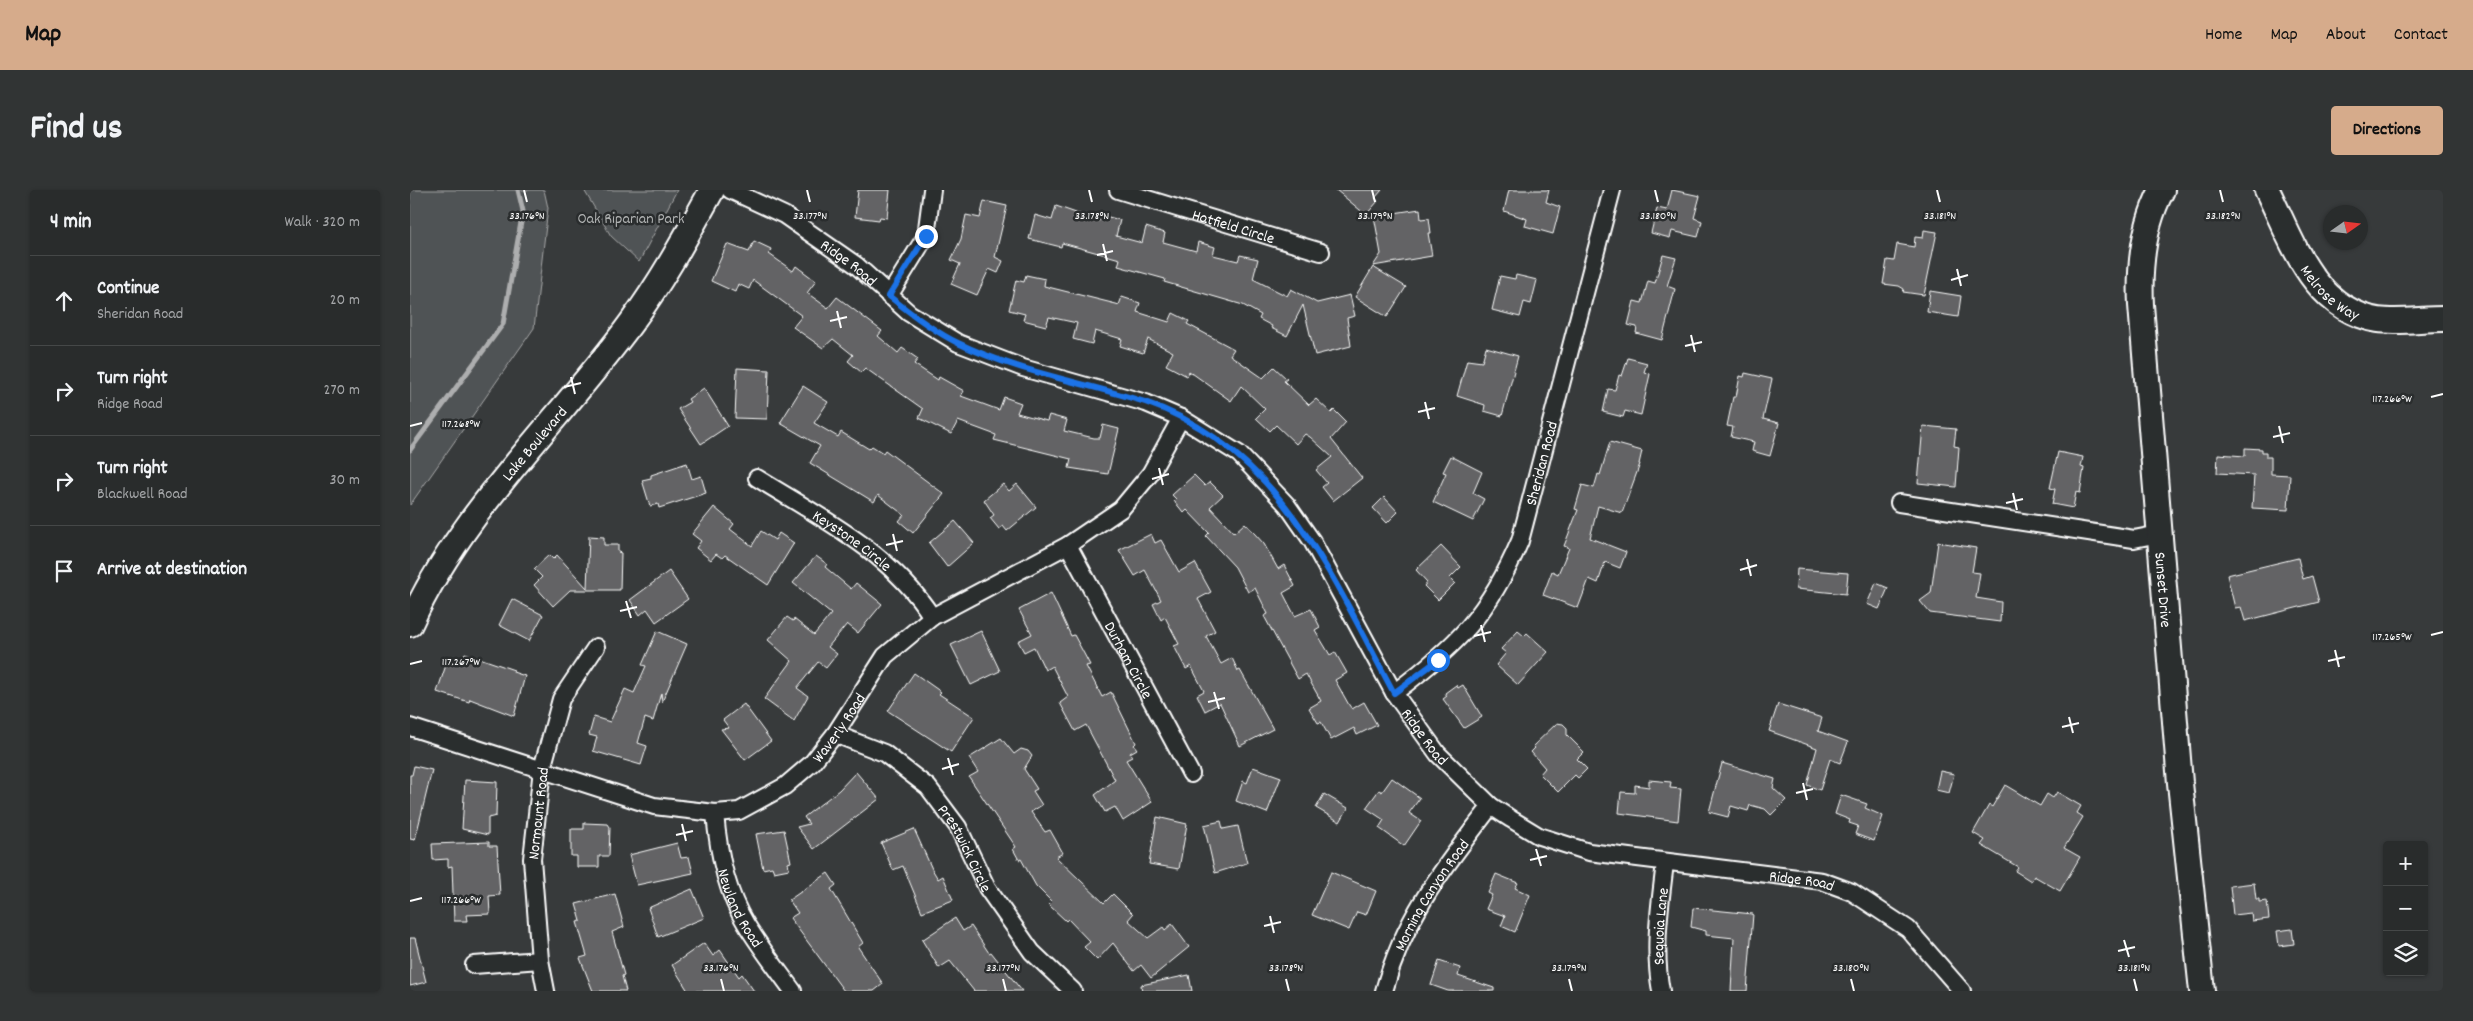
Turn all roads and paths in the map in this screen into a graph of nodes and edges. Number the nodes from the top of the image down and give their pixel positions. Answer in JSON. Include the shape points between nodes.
{"nodes":[{"id":1,"x":712,"y":190,"type":"edge"},
{"id":2,"x":730,"y":190,"type":"edge"},
{"id":3,"x":932,"y":190,"type":"edge"},
{"id":4,"x":1118,"y":190,"type":"edge"},
{"id":5,"x":1612,"y":190,"type":"edge"},
{"id":6,"x":2162,"y":190,"type":"edge"},
{"id":7,"x":2267,"y":190,"type":"edge"},
{"id":8,"x":1321,"y":252,"type":"dead end"},
{"id":9,"x":889,"y":296,"type":"junction"},
{"id":10,"x":2443,"y":319,"type":"edge"},
{"id":11,"x":1181,"y":418,"type":"junction"},
{"id":12,"x":757,"y":478,"type":"dead end"},
{"id":13,"x":1899,"y":503,"type":"dead end"},
{"id":14,"x":2159,"y":534,"type":"junction"},
{"id":15,"x":1068,"y":545,"type":"junction"},
{"id":16,"x":932,"y":617,"type":"junction"},
{"id":17,"x":410,"y":624,"type":"edge"},
{"id":18,"x":596,"y":647,"type":"dead end"},
{"id":19,"x":1394,"y":693,"type":"junction"},
{"id":20,"x":410,"y":727,"type":"edge"},
{"id":21,"x":835,"y":734,"type":"junction"},
{"id":22,"x":542,"y":769,"type":"junction"},
{"id":23,"x":1191,"y":774,"type":"dead end"},
{"id":24,"x":1492,"y":806,"type":"junction"},
{"id":25,"x":716,"y":813,"type":"junction"},
{"id":26,"x":1665,"y":862,"type":"junction"},
{"id":27,"x":540,"y":960,"type":"junction"},
{"id":28,"x":474,"y":965,"type":"dead end"},
{"id":29,"x":546,"y":991,"type":"edge"},
{"id":30,"x":793,"y":991,"type":"edge"},
{"id":31,"x":1073,"y":991,"type":"edge"},
{"id":32,"x":1384,"y":991,"type":"edge"},
{"id":33,"x":1661,"y":991,"type":"edge"},
{"id":34,"x":1962,"y":991,"type":"edge"},
{"id":35,"x":2202,"y":991,"type":"edge"}],
"edges":[{"from":1,"to":17,"type":"main road","name":"Lake Boulevard","via":[[683,244],[631,323],[482,505],[423,596]]},
{"from":2,"to":9,"type":"street","name":"Ridge Road","via":[[784,215],[856,265]]},
{"from":3,"to":9,"type":"street","via":[[926,236]]},
{"from":4,"to":8,"type":"street","name":"Hatfield Circle"},
{"from":5,"to":19,"type":"street","name":"Sheridan Road","via":[[1520,541],[1509,567],[1477,619],[1438,660]]},
{"from":6,"to":14,"type":"main road","name":"Sunset Drive","via":[[2152,210],[2141,262],[2140,288]]},
{"from":7,"to":10,"type":"main road","name":"Melrose Way","via":[[2310,277],[2334,302],[2354,314],[2379,320]]},
{"from":9,"to":11,"type":"street","name":"Ridge Road","via":[[909,313],[958,343],[1023,368],[1146,403]]},
{"from":11,"to":15,"type":"street","name":"Waverly Road","via":[[1150,474],[1121,508]]},
{"from":11,"to":19,"type":"street","name":"Ridge Road","via":[[1238,454],[1287,505],[1312,541]]},
{"from":12,"to":16,"type":"street","name":"Keystone Circle","via":[[871,549],[921,600]]},
{"from":13,"to":14,"type":"street","via":[[2134,539]]},
{"from":14,"to":35,"type":"main road","name":"Sunset Drive"},
{"from":15,"to":16,"type":"street","name":"Waverly Road"},
{"from":15,"to":23,"type":"street","name":"Durham Circle"},
{"from":16,"to":21,"type":"street","name":"Waverly Road","via":[[885,656]]},
{"from":18,"to":22,"type":"street","name":"Normount Road","via":[[561,699]]},
{"from":19,"to":24,"type":"street","name":"Ridge Road","via":[[1438,754]]},
{"from":20,"to":22,"type":"street","name":"Waverly Road"},
{"from":21,"to":25,"type":"street","name":"Waverly Road","via":[[812,763],[786,786],[739,811]]},
{"from":21,"to":31,"type":"street","name":"Prestwick Circle","via":[[884,752],[928,787],[958,827],[987,888],[1020,936]]},
{"from":22,"to":25,"type":"street","name":"Waverly Road","via":[[654,806]]},
{"from":22,"to":27,"type":"street","name":"Normount Road","via":[[532,859]]},
{"from":24,"to":26,"type":"street","name":"Ridge Road","via":[[1539,836],[1572,847]]},
{"from":24,"to":32,"type":"street","name":"Morning Canyon Road","via":[[1438,876],[1406,927]]},
{"from":25,"to":30,"type":"street","name":"Newland Road","via":[[717,841],[732,894],[745,923]]},
{"from":26,"to":33,"type":"street","name":"Sequoia Lane","via":[[1657,937]]},
{"from":26,"to":34,"type":"street","name":"Ridge Road","via":[[1822,881],[1852,892],[1908,929]]},
{"from":27,"to":28,"type":"street"},
{"from":27,"to":29,"type":"street","name":"Normount Road"}]}
